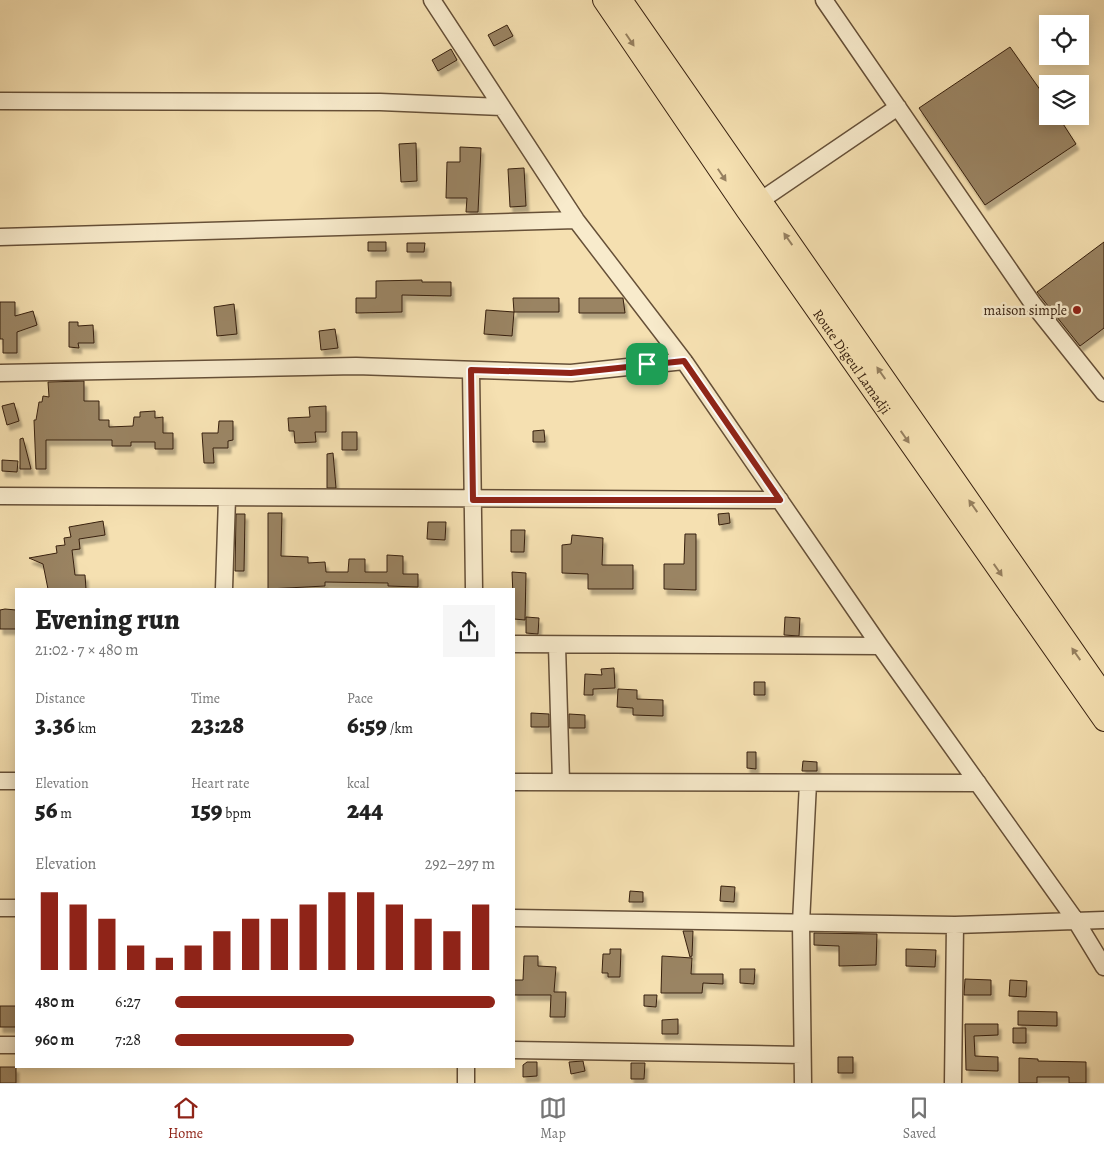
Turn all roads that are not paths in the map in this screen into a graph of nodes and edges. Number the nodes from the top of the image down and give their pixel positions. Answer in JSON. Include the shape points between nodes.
{"nodes":[{"id":1,"x":432,"y":0,"type":"edge"},
{"id":2,"x":603,"y":0,"type":"edge"},
{"id":3,"x":622,"y":0,"type":"edge"},
{"id":4,"x":824,"y":0,"type":"edge"},
{"id":5,"x":0,"y":101,"type":"edge"},
{"id":6,"x":502,"y":107,"type":"junction"},
{"id":7,"x":898,"y":107,"type":"junction"},
{"id":8,"x":753,"y":205,"type":"junction"},
{"id":9,"x":576,"y":220,"type":"junction"},
{"id":10,"x":0,"y":237,"type":"edge"},
{"id":11,"x":684,"y":361,"type":"junction"},
{"id":12,"x":471,"y":370,"type":"junction"},
{"id":13,"x":0,"y":373,"type":"edge"},
{"id":14,"x":1104,"y":393,"type":"edge"},
{"id":15,"x":0,"y":496,"type":"edge"},
{"id":16,"x":227,"y":498,"type":"junction"},
{"id":17,"x":473,"y":500,"type":"junction"},
{"id":18,"x":780,"y":500,"type":"junction"},
{"id":19,"x":224,"y":588,"type":"edge"},
{"id":20,"x":474,"y":588,"type":"edge"},
{"id":21,"x":515,"y":644,"type":"edge"},
{"id":22,"x":557,"y":646,"type":"junction"},
{"id":23,"x":880,"y":646,"type":"junction"},
{"id":24,"x":1104,"y":694,"type":"edge"},
{"id":25,"x":1104,"y":721,"type":"edge"},
{"id":26,"x":0,"y":781,"type":"edge"},
{"id":27,"x":15,"y":781,"type":"edge"},
{"id":28,"x":515,"y":782,"type":"edge"},
{"id":29,"x":561,"y":782,"type":"junction"},
{"id":30,"x":808,"y":783,"type":"junction"},
{"id":31,"x":978,"y":783,"type":"junction"},
{"id":32,"x":0,"y":908,"type":"edge"},
{"id":33,"x":15,"y":908,"type":"edge"},
{"id":34,"x":515,"y":918,"type":"edge"},
{"id":35,"x":1104,"y":920,"type":"edge"},
{"id":36,"x":1076,"y":921,"type":"junction"},
{"id":37,"x":801,"y":923,"type":"junction"},
{"id":38,"x":955,"y":925,"type":"junction"},
{"id":39,"x":1104,"y":967,"type":"edge"},
{"id":40,"x":0,"y":1045,"type":"edge"},
{"id":41,"x":15,"y":1045,"type":"edge"},
{"id":42,"x":515,"y":1050,"type":"edge"},
{"id":43,"x":802,"y":1055,"type":"junction"},
{"id":44,"x":466,"y":1068,"type":"edge"},
{"id":45,"x":466,"y":1083,"type":"edge"},
{"id":46,"x":803,"y":1083,"type":"edge"},
{"id":47,"x":953,"y":1083,"type":"edge"}],
"edges":[{"from":1,"to":6,"type":"street"},
{"from":2,"to":8,"type":"main road","name":"Route Digeul Lamadji","one_way":true},
{"from":3,"to":8,"type":"main road","name":"Route Digeul Lamadji"},
{"from":4,"to":7,"type":"street"},
{"from":5,"to":6,"type":"street","via":[[380,102]]},
{"from":6,"to":9,"type":"street"},
{"from":7,"to":8,"type":"street"},
{"from":7,"to":14,"type":"street","via":[[1033,304]]},
{"from":24,"to":8,"type":"main road","name":"Route Digeul Lamadji","one_way":true},
{"from":8,"to":25,"type":"main road","name":"Route Digeul Lamadji","one_way":true},
{"from":9,"to":10,"type":"street"},
{"from":9,"to":11,"type":"street"},
{"from":11,"to":12,"type":"street","via":[[571,373]]},
{"from":11,"to":18,"type":"street"},
{"from":12,"to":13,"type":"street","via":[[356,366]]},
{"from":12,"to":17,"type":"street"},
{"from":15,"to":16,"type":"street"},
{"from":16,"to":17,"type":"street"},
{"from":16,"to":19,"type":"street"},
{"from":17,"to":18,"type":"street"},
{"from":17,"to":20,"type":"street"},
{"from":18,"to":23,"type":"street"},
{"from":21,"to":22,"type":"street"},
{"from":22,"to":23,"type":"street"},
{"from":22,"to":29,"type":"street"},
{"from":23,"to":31,"type":"street"},
{"from":26,"to":27,"type":"street"},
{"from":28,"to":29,"type":"street"},
{"from":29,"to":30,"type":"street"},
{"from":30,"to":31,"type":"street"},
{"from":30,"to":37,"type":"street"},
{"from":31,"to":36,"type":"street"},
{"from":32,"to":33,"type":"street"},
{"from":34,"to":37,"type":"street"},
{"from":35,"to":36,"type":"street"},
{"from":36,"to":38,"type":"street"},
{"from":36,"to":39,"type":"street"},
{"from":37,"to":38,"type":"street"},
{"from":37,"to":43,"type":"street"},
{"from":38,"to":47,"type":"street"},
{"from":40,"to":41,"type":"street"},
{"from":42,"to":43,"type":"street"},
{"from":43,"to":46,"type":"street"},
{"from":44,"to":45,"type":"street"}]}
